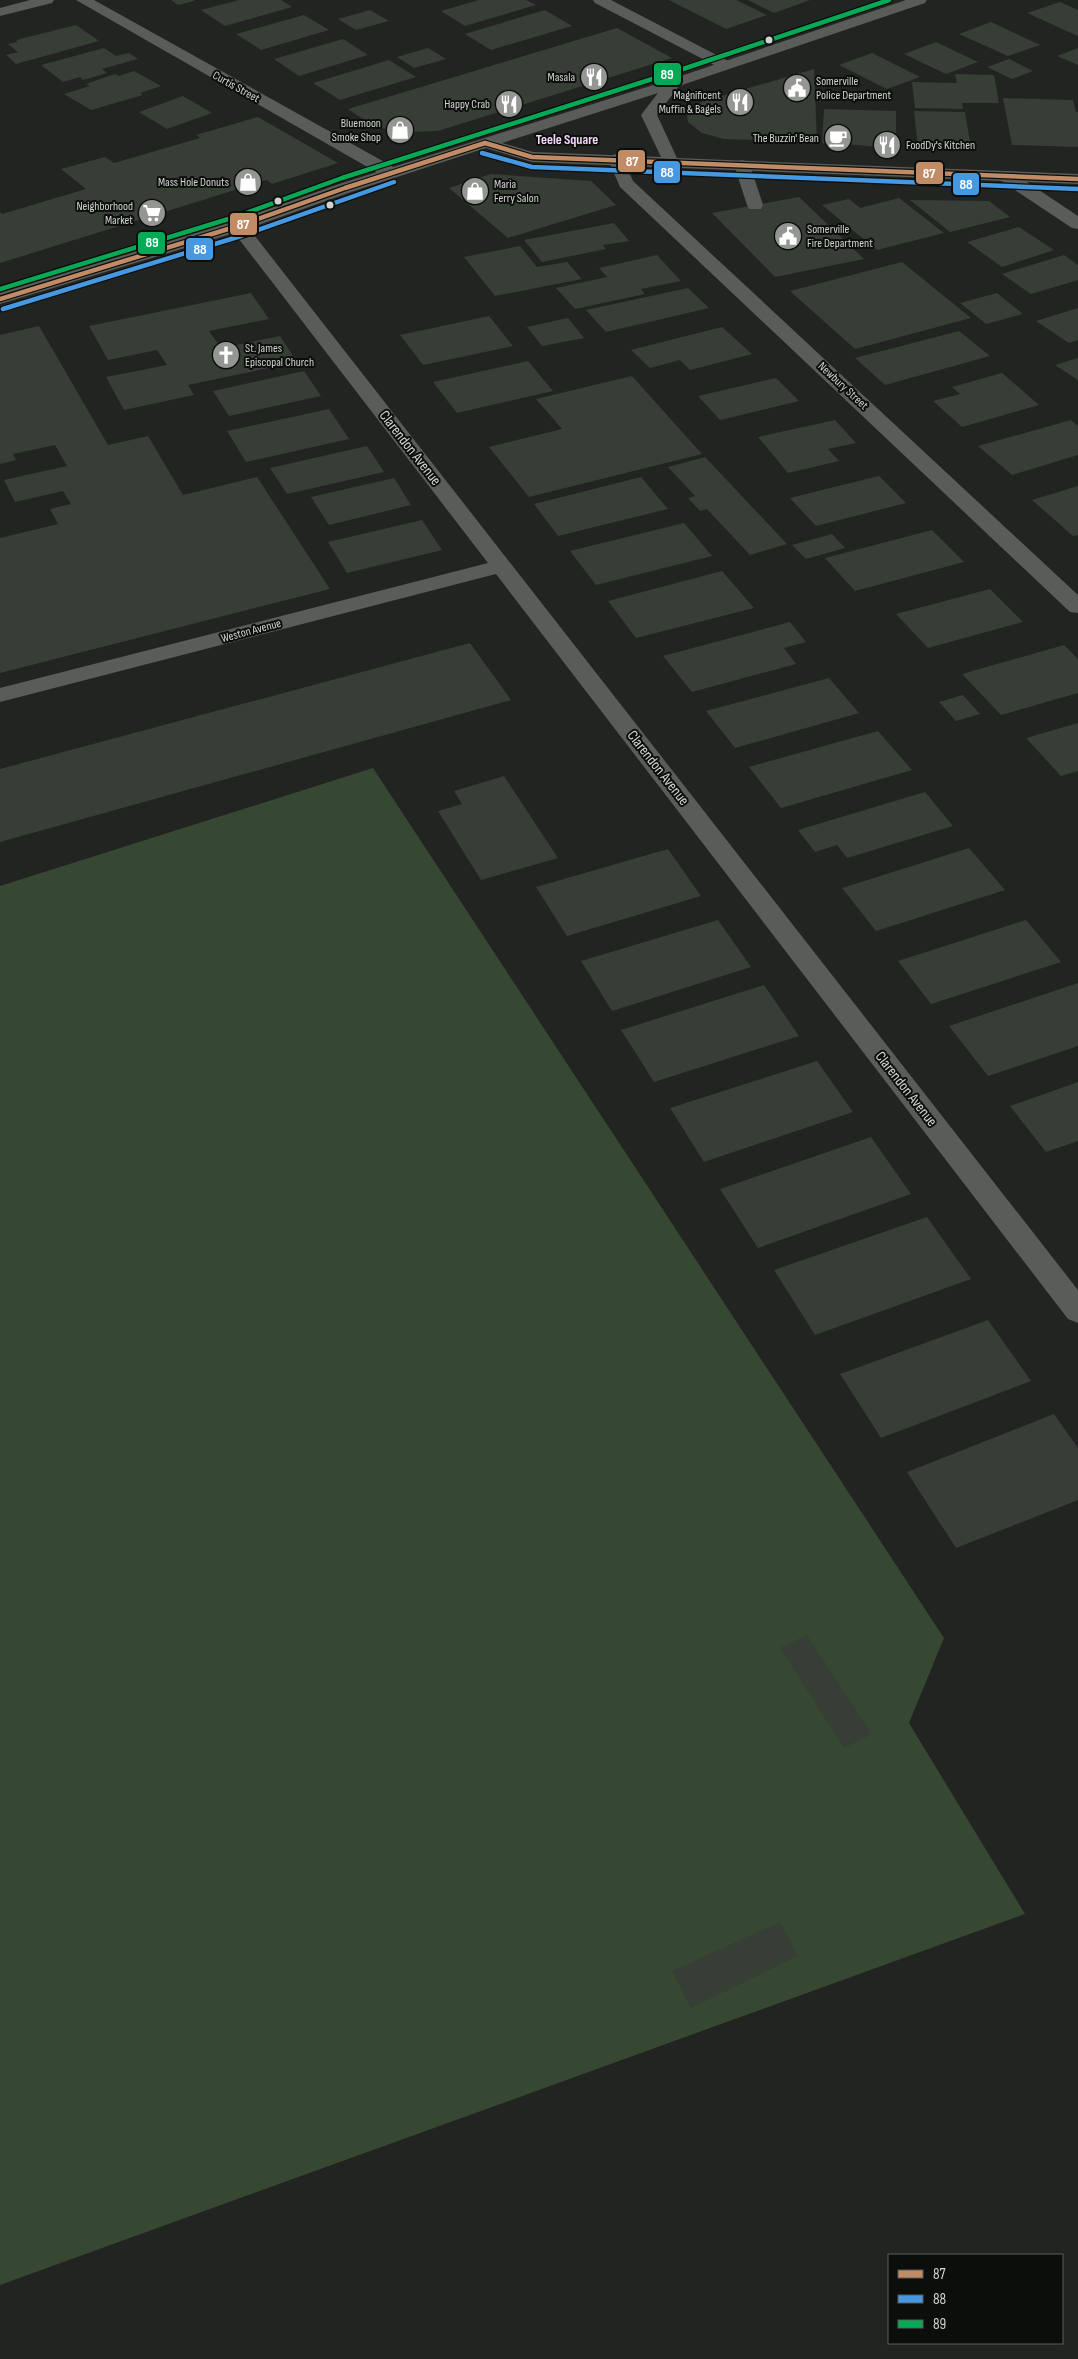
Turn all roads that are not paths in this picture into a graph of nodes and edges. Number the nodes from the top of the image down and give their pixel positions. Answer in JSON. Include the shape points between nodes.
{"nodes":[{"id":1,"x":47,"y":0,"type":"edge"},
{"id":2,"x":82,"y":0,"type":"edge"},
{"id":3,"x":600,"y":0,"type":"edge"},
{"id":4,"x":920,"y":0,"type":"edge"},
{"id":5,"x":0,"y":12,"type":"edge"},
{"id":6,"x":725,"y":65,"type":"junction"},
{"id":7,"x":674,"y":83,"type":"junction"},
{"id":8,"x":485,"y":143,"type":"junction"},
{"id":9,"x":616,"y":159,"type":"junction"},
{"id":10,"x":671,"y":162,"type":"junction"},
{"id":11,"x":742,"y":165,"type":"junction"},
{"id":12,"x":391,"y":173,"type":"junction"},
{"id":13,"x":1006,"y":176,"type":"junction"},
{"id":14,"x":1078,"y":179,"type":"edge"},
{"id":15,"x":755,"y":205,"type":"dead end"},
{"id":16,"x":1078,"y":224,"type":"edge"},
{"id":17,"x":238,"y":226,"type":"junction"},
{"id":18,"x":0,"y":299,"type":"edge"},
{"id":19,"x":502,"y":566,"type":"junction"},
{"id":20,"x":1078,"y":607,"type":"edge"},
{"id":21,"x":0,"y":695,"type":"edge"},
{"id":22,"x":1078,"y":1311,"type":"edge"}],
"edges":[{"from":1,"to":5,"type":"street"},
{"from":2,"to":12,"type":"street","name":"Curtis Street"},
{"from":3,"to":6,"type":"street"},
{"from":4,"to":6,"type":"street"},
{"from":6,"to":7,"type":"street"},
{"from":7,"to":8,"type":"street"},
{"from":7,"to":10,"type":"street","via":[[649,115]]},
{"from":8,"to":9,"type":"street","via":[[532,157]]},
{"from":8,"to":12,"type":"street"},
{"from":9,"to":10,"type":"street"},
{"from":9,"to":20,"type":"street","name":"Newbury Street","via":[[626,183]]},
{"from":10,"to":11,"type":"street"},
{"from":11,"to":13,"type":"street"},
{"from":11,"to":15,"type":"street"},
{"from":12,"to":17,"type":"street"},
{"from":13,"to":14,"type":"street"},
{"from":13,"to":16,"type":"street"},
{"from":17,"to":18,"type":"street"},
{"from":17,"to":19,"type":"street","name":"Clarendon Avenue"},
{"from":19,"to":21,"type":"street","name":"Weston Avenue"},
{"from":19,"to":22,"type":"street","name":"Clarendon Avenue"}]}
